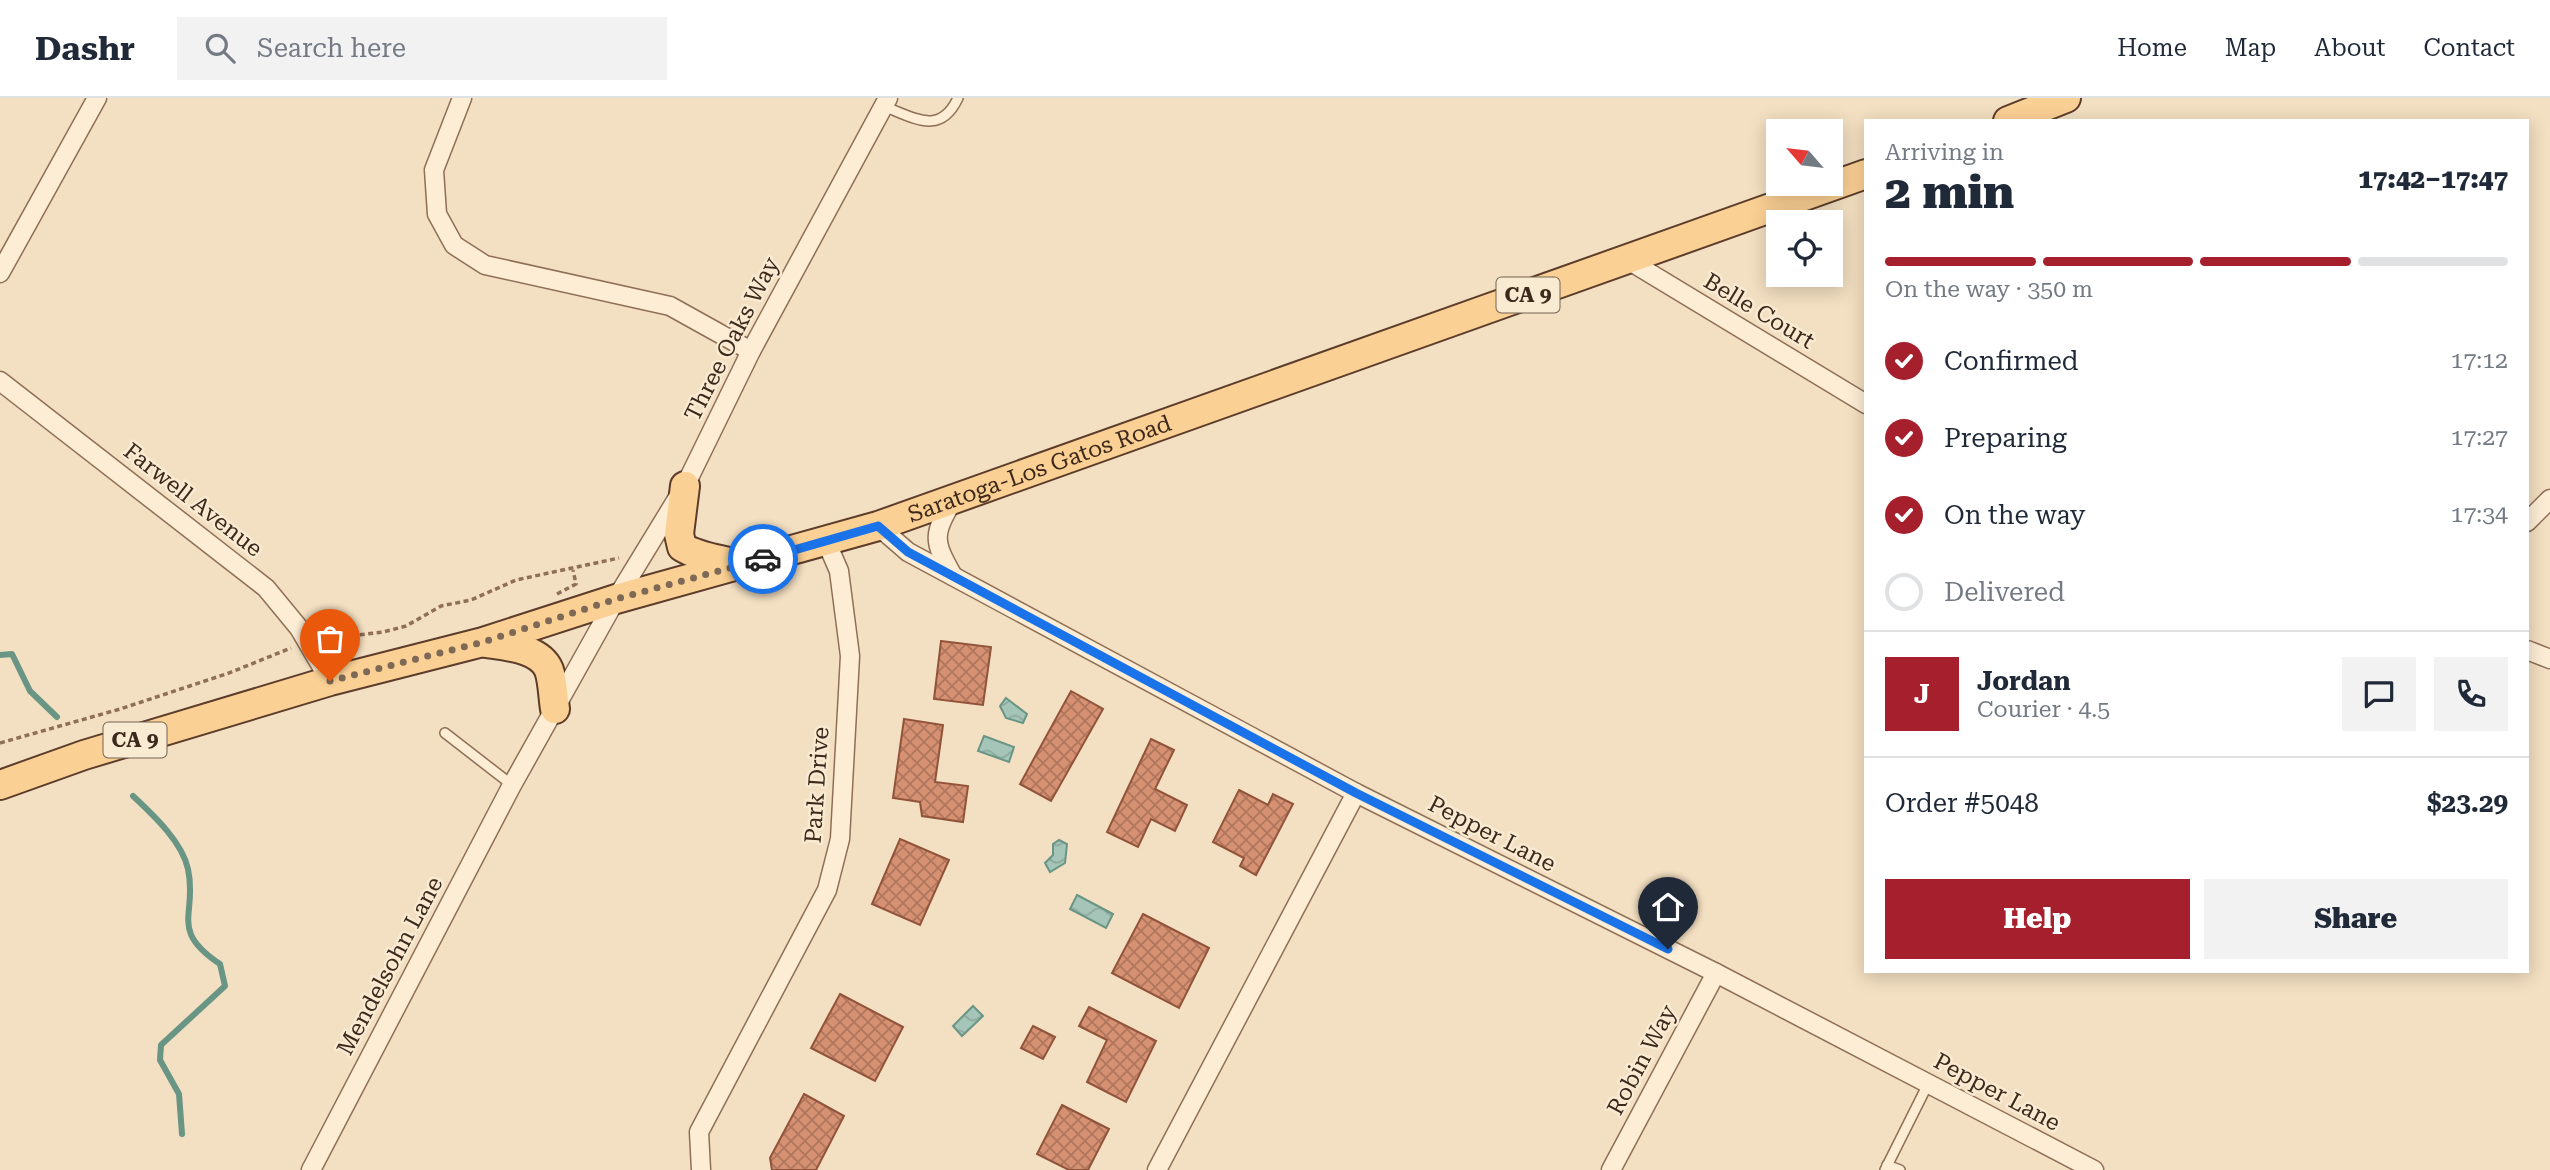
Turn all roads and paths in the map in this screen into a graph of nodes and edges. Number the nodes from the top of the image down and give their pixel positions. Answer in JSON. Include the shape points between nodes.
{"nodes":[{"id":1,"x":97,"y":98,"type":"edge"},
{"id":2,"x":462,"y":98,"type":"edge"},
{"id":3,"x":958,"y":98,"type":"edge"},
{"id":4,"x":2066,"y":98,"type":"edge"},
{"id":5,"x":886,"y":102,"type":"edge"},
{"id":6,"x":2013,"y":119,"type":"edge"},
{"id":7,"x":1864,"y":175,"type":"edge"},
{"id":8,"x":1628,"y":260,"type":"junction"},
{"id":9,"x":0,"y":273,"type":"edge"},
{"id":10,"x":751,"y":351,"type":"junction"},
{"id":11,"x":0,"y":380,"type":"edge"},
{"id":12,"x":1864,"y":403,"type":"edge"},
{"id":13,"x":685,"y":486,"type":"junction"},
{"id":14,"x":954,"y":498,"type":"junction"},
{"id":15,"x":2550,"y":499,"type":"edge"},
{"id":16,"x":2529,"y":521,"type":"edge"},
{"id":17,"x":878,"y":526,"type":"junction"},
{"id":18,"x":826,"y":541,"type":"junction"},
{"id":19,"x":740,"y":565,"type":"junction"},
{"id":20,"x":573,"y":569,"type":"dead end"},
{"id":21,"x":953,"y":576,"type":"junction"},
{"id":22,"x":558,"y":599,"type":"dead end"},
{"id":23,"x":616,"y":599,"type":"junction"},
{"id":24,"x":483,"y":642,"type":"junction"},
{"id":25,"x":2529,"y":651,"type":"edge"},
{"id":26,"x":2550,"y":659,"type":"edge"},
{"id":27,"x":330,"y":681,"type":"junction"},
{"id":28,"x":555,"y":709,"type":"junction"},
{"id":29,"x":445,"y":733,"type":"dead end"},
{"id":30,"x":0,"y":785,"type":"edge"},
{"id":31,"x":512,"y":785,"type":"junction"},
{"id":32,"x":1356,"y":793,"type":"junction"},
{"id":33,"x":1716,"y":974,"type":"junction"},
{"id":34,"x":1928,"y":1084,"type":"junction"},
{"id":35,"x":2069,"y":1165,"type":"edge"},
{"id":36,"x":1886,"y":1168,"type":"edge"},
{"id":37,"x":311,"y":1170,"type":"edge"},
{"id":38,"x":701,"y":1170,"type":"edge"},
{"id":39,"x":1157,"y":1170,"type":"edge"},
{"id":40,"x":1611,"y":1170,"type":"edge"},
{"id":41,"x":1900,"y":1170,"type":"edge"},
{"id":42,"x":2094,"y":1170,"type":"edge"}],
"edges":[{"from":1,"to":9,"type":"street"},
{"from":2,"to":10,"type":"street","via":[[434,170],[437,215],[454,245],[485,265],[670,306]]},
{"from":3,"to":5,"type":"lane","via":[[950,116],[936,122],[916,119]]},
{"from":4,"to":6,"type":"main road"},
{"from":5,"to":10,"type":"street","name":"Three Oaks Way"},
{"from":7,"to":8,"type":"main road","name":"Saratoga-Los Gatos Road","number":"CA 9"},
{"from":8,"to":12,"type":"street","name":"Belle Court"},
{"from":8,"to":14,"type":"main road","name":"Saratoga-Los Gatos Road","number":"CA 9"},
{"from":10,"to":13,"type":"street","name":"Three Oaks Way"},
{"from":11,"to":27,"type":"street","name":"Farwell Avenue","via":[[266,588],[299,628]]},
{"from":13,"to":19,"type":"main road","via":[[679,534],[682,547],[693,555]]},
{"from":13,"to":23,"type":"street","name":"Three Oaks Way"},
{"from":14,"to":17,"type":"main road","name":"Saratoga-Los Gatos Road","number":"CA 9"},
{"from":14,"to":21,"type":"street","via":[[937,527],[939,550]]},
{"from":15,"to":16,"type":"street"},
{"from":17,"to":18,"type":"main road","name":"Saratoga-Los Gatos Road","number":"CA 9"},
{"from":17,"to":21,"type":"street","name":"Pepper Lane","via":[[908,552]]},
{"from":18,"to":19,"type":"main road","name":"Saratoga-Los Gatos Road","number":"CA 9"},
{"from":18,"to":38,"type":"street","name":"Park Drive","via":[[839,571],[850,656],[840,839],[827,890],[699,1132]]},
{"from":19,"to":23,"type":"main road","name":"Saratoga-Los Gatos Road","number":"CA 9"},
{"from":20,"to":22,"type":"path","via":[[576,584],[556,591]]},
{"from":21,"to":32,"type":"street","name":"Pepper Lane"},
{"from":23,"to":24,"type":"main road","name":"Saratoga-Los Gatos Road","number":"CA 9"},
{"from":23,"to":28,"type":"street","name":"Mendelsohn Lane"},
{"from":24,"to":27,"type":"main road","name":"Saratoga-Los Gatos Road","number":"CA 9"},
{"from":24,"to":28,"type":"main road","via":[[522,649],[537,657],[549,669]]},
{"from":25,"to":26,"type":"street"},
{"from":27,"to":30,"type":"main road","name":"Saratoga-Los Gatos Road","number":"CA 9"},
{"from":28,"to":31,"type":"street","name":"Mendelsohn Lane"},
{"from":29,"to":31,"type":"lane"},
{"from":31,"to":37,"type":"street","name":"Mendelsohn Lane"},
{"from":32,"to":33,"type":"street","name":"Pepper Lane"},
{"from":32,"to":39,"type":"street"},
{"from":33,"to":34,"type":"street","name":"Pepper Lane"},
{"from":33,"to":40,"type":"street","name":"Robin Way"},
{"from":34,"to":35,"type":"street","name":"Pepper Lane"},
{"from":34,"to":36,"type":"lane"},
{"from":35,"to":42,"type":"street","name":"Pepper Lane"},
{"from":36,"to":41,"type":"lane"}]}
